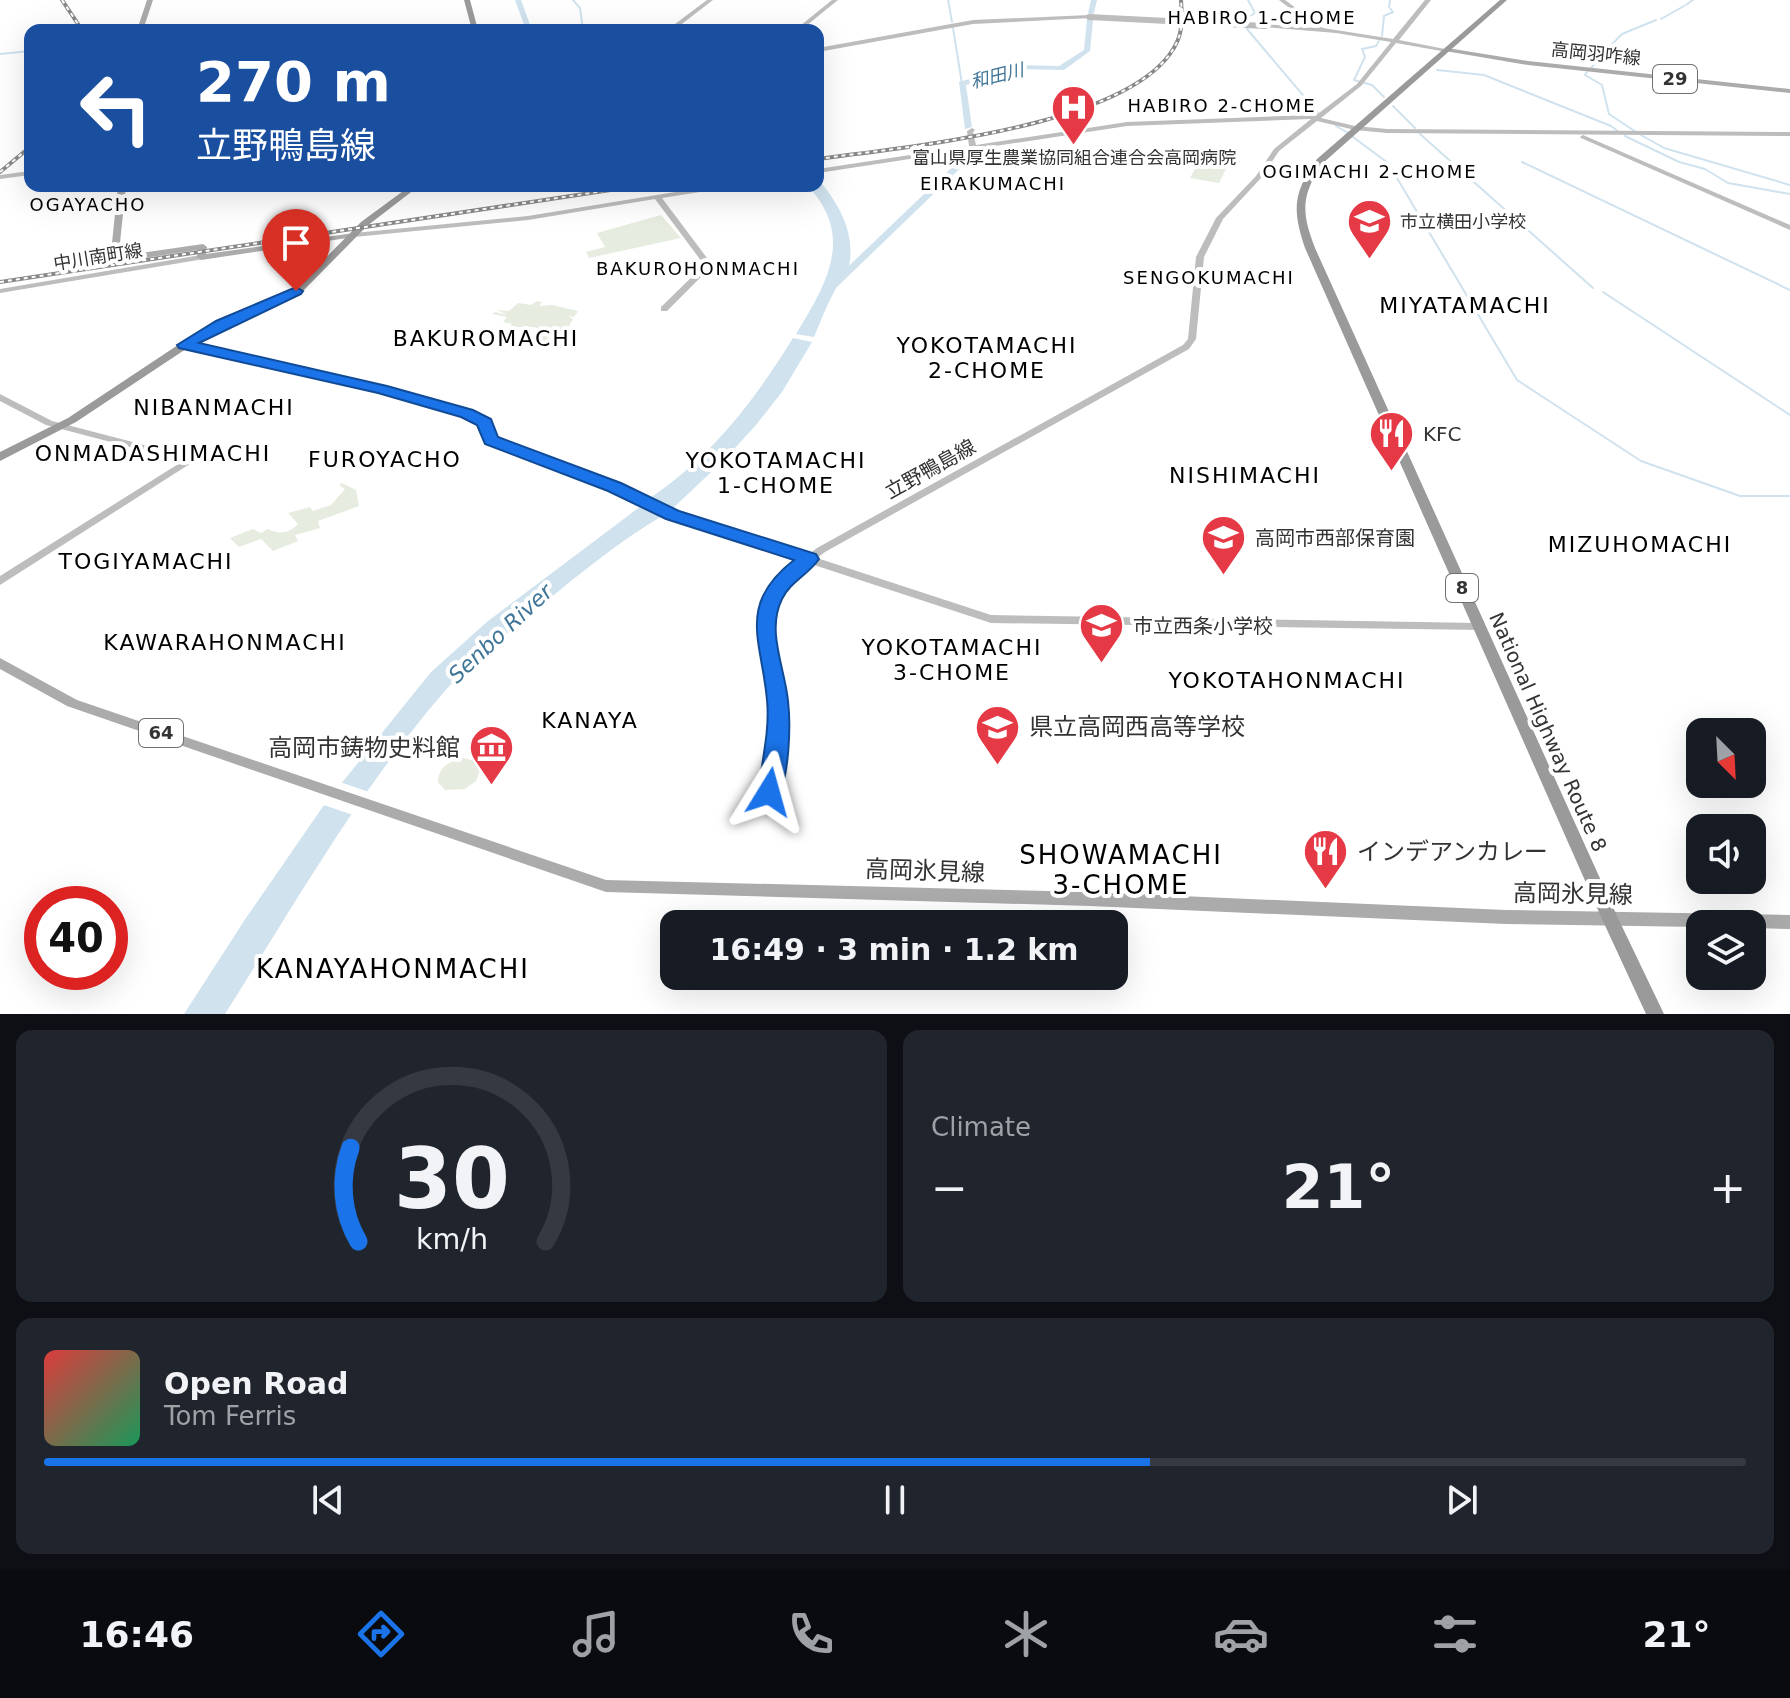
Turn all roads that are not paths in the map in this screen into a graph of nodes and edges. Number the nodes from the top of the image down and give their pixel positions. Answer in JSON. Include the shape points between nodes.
{"nodes":[{"id":1,"x":150,"y":0,"type":"edge"},
{"id":2,"x":469,"y":0,"type":"edge"},
{"id":3,"x":710,"y":0,"type":"edge"},
{"id":4,"x":835,"y":0,"type":"edge"},
{"id":5,"x":1282,"y":0,"type":"edge"},
{"id":6,"x":1428,"y":0,"type":"edge"},
{"id":7,"x":1504,"y":0,"type":"edge"},
{"id":8,"x":142,"y":24,"type":"edge"},
{"id":9,"x":475,"y":24,"type":"edge"},
{"id":10,"x":678,"y":24,"type":"edge"},
{"id":11,"x":805,"y":24,"type":"edge"},
{"id":12,"x":1321,"y":29,"type":"junction"},
{"id":13,"x":1395,"y":41,"type":"junction"},
{"id":14,"x":824,"y":49,"type":"edge"},
{"id":15,"x":1447,"y":50,"type":"junction"},
{"id":16,"x":1790,"y":91,"type":"edge"},
{"id":17,"x":1317,"y":118,"type":"junction"},
{"id":18,"x":1369,"y":118,"type":"junction"},
{"id":19,"x":1355,"y":128,"type":"junction"},
{"id":20,"x":972,"y":130,"type":"dead end"},
{"id":21,"x":1387,"y":131,"type":"junction"},
{"id":22,"x":1578,"y":134,"type":"junction"},
{"id":23,"x":1790,"y":134,"type":"edge"},
{"id":24,"x":973,"y":148,"type":"junction"},
{"id":25,"x":824,"y":170,"type":"edge"},
{"id":26,"x":24,"y":174,"type":"edge"},
{"id":27,"x":0,"y":177,"type":"edge"},
{"id":28,"x":121,"y":192,"type":"edge"},
{"id":29,"x":408,"y":192,"type":"edge"},
{"id":30,"x":688,"y":192,"type":"edge"},
{"id":31,"x":657,"y":197,"type":"junction"},
{"id":32,"x":1790,"y":228,"type":"edge"},
{"id":33,"x":354,"y":235,"type":"junction"},
{"id":34,"x":202,"y":252,"type":"junction"},
{"id":35,"x":0,"y":291,"type":"edge"},
{"id":36,"x":664,"y":309,"type":"dead end"},
{"id":37,"x":185,"y":345,"type":"junction"},
{"id":38,"x":0,"y":397,"type":"edge"},
{"id":39,"x":60,"y":424,"type":"junction"},
{"id":40,"x":0,"y":457,"type":"edge"},
{"id":41,"x":809,"y":559,"type":"junction"},
{"id":42,"x":0,"y":581,"type":"edge"},
{"id":43,"x":1478,"y":627,"type":"junction"},
{"id":44,"x":0,"y":663,"type":"edge"},
{"id":45,"x":769,"y":792,"type":"dead end"},
{"id":46,"x":1610,"y":919,"type":"junction"},
{"id":47,"x":1790,"y":922,"type":"edge"},
{"id":48,"x":1655,"y":1014,"type":"edge"}],
"edges":[{"from":1,"to":8,"type":"main road"},
{"from":2,"to":9,"type":"highway"},
{"from":3,"to":10,"type":"street"},
{"from":4,"to":11,"type":"street"},
{"from":5,"to":12,"type":"street"},
{"from":6,"to":13,"type":"street","name":"立野鴨島線"},
{"from":7,"to":15,"type":"highway","name":"National Highway Route 8","number":"8"},
{"from":12,"to":13,"type":"street"},
{"from":12,"to":14,"type":"street","bridge":true,"via":[[1089,17],[973,22]]},
{"from":13,"to":15,"type":"street"},
{"from":13,"to":17,"type":"street","name":"立野鴨島線","via":[[1360,84]]},
{"from":15,"to":16,"type":"main road","name":"高岡羽咋線","number":"29"},
{"from":15,"to":18,"type":"highway","name":"National Highway Route 8","number":"8"},
{"from":17,"to":19,"type":"street"},
{"from":17,"to":24,"type":"street","via":[[1127,124]]},
{"from":17,"to":41,"type":"street","name":"立野鴨島線","via":[[1276,150],[1211,231],[1200,257],[1196,315],[1186,347]]},
{"from":18,"to":19,"type":"highway","name":"National Highway Route 8","number":"8"},
{"from":18,"to":21,"type":"street","via":[[1374,127]]},
{"from":19,"to":21,"type":"street"},
{"from":19,"to":43,"type":"highway","name":"National Highway Route 8","number":"8","via":[[1306,180],[1299,216]]},
{"from":20,"to":24,"type":"street"},
{"from":21,"to":22,"type":"street"},
{"from":22,"to":23,"type":"street"},
{"from":22,"to":32,"type":"street"},
{"from":24,"to":25,"type":"street"},
{"from":26,"to":27,"type":"street"},
{"from":28,"to":34,"type":"main road","via":[[115,258]]},
{"from":29,"to":33,"type":"highway"},
{"from":30,"to":31,"type":"street"},
{"from":31,"to":33,"type":"street","via":[[528,218]]},
{"from":31,"to":36,"type":"street","via":[[706,262]]},
{"from":33,"to":34,"type":"main road"},
{"from":33,"to":37,"type":"highway","via":[[299,290]]},
{"from":34,"to":35,"type":"street","name":"中川南町線"},
{"from":37,"to":39,"type":"highway"},
{"from":37,"to":41,"type":"street","via":[[467,413],[485,422],[491,440],[670,513]]},
{"from":38,"to":39,"type":"street"},
{"from":39,"to":40,"type":"highway"},
{"from":39,"to":42,"type":"street","via":[[191,460]]},
{"from":41,"to":43,"type":"street","via":[[991,619]]},
{"from":41,"to":45,"type":"street","name":"立野鴨島線","via":[[772,596],[764,625],[778,700]]},
{"from":43,"to":46,"type":"highway","name":"National Highway Route 8","number":"8"},
{"from":44,"to":46,"type":"main road","name":"高岡氷見線","number":"64","via":[[72,703],[606,886]]},
{"from":46,"to":47,"type":"main road","name":"高岡氷見線","number":"64"},
{"from":46,"to":48,"type":"highway","name":"National Highway Route 8","number":"8"}]}
